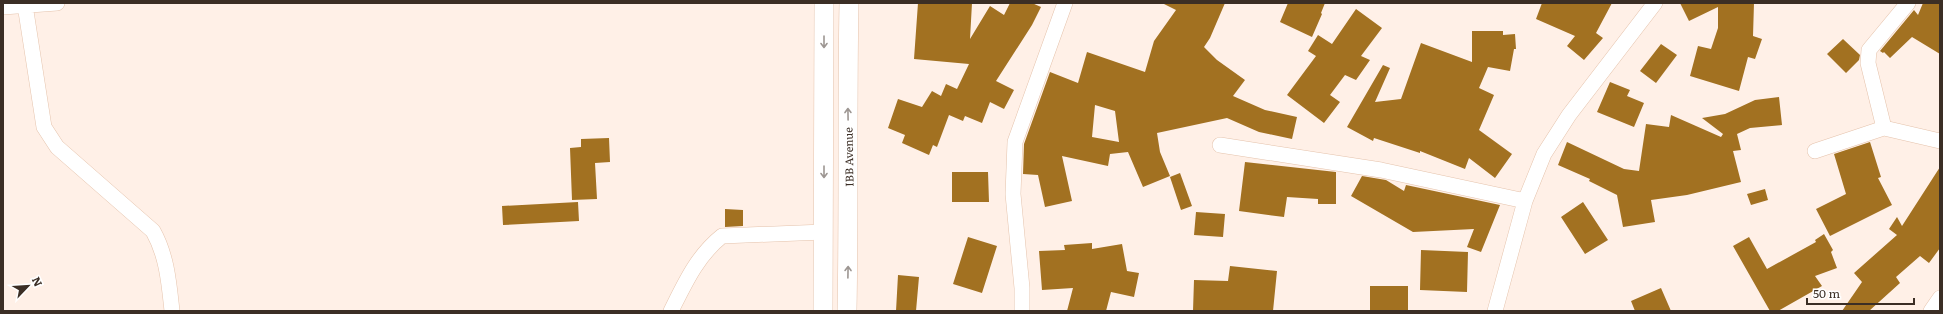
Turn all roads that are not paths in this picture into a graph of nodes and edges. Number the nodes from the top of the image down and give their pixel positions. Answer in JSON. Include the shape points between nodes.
{"nodes":[{"id":1,"x":58,"y":3,"type":"edge"},
{"id":2,"x":824,"y":3,"type":"edge"},
{"id":3,"x":849,"y":3,"type":"edge"},
{"id":4,"x":1065,"y":3,"type":"edge"},
{"id":5,"x":1655,"y":3,"type":"edge"},
{"id":6,"x":1908,"y":3,"type":"edge"},
{"id":7,"x":25,"y":5,"type":"junction"},
{"id":8,"x":3,"y":7,"type":"edge"},
{"id":9,"x":1884,"y":128,"type":"junction"},
{"id":10,"x":1940,"y":141,"type":"edge"},
{"id":11,"x":1220,"y":145,"type":"dead end"},
{"id":12,"x":1815,"y":151,"type":"dead end"},
{"id":13,"x":1525,"y":202,"type":"junction"},
{"id":14,"x":824,"y":232,"type":"junction"},
{"id":15,"x":1940,"y":298,"type":"edge"},
{"id":16,"x":172,"y":311,"type":"edge"},
{"id":17,"x":671,"y":311,"type":"edge"},
{"id":18,"x":823,"y":311,"type":"edge"},
{"id":19,"x":847,"y":311,"type":"edge"},
{"id":20,"x":1022,"y":311,"type":"edge"},
{"id":21,"x":1495,"y":311,"type":"edge"},
{"id":22,"x":1931,"y":311,"type":"edge"}],
"edges":[{"from":1,"to":7,"type":"street"},
{"from":2,"to":14,"type":"main road","one_way":true},
{"from":19,"to":3,"type":"main road","name":"IBB Avenue","one_way":true},
{"from":4,"to":20,"type":"street","via":[[1015,142],[1013,194]]},
{"from":5,"to":13,"type":"street","via":[[1569,115],[1544,154]]},
{"from":6,"to":9,"type":"street","via":[[1869,50],[1868,63]]},
{"from":7,"to":8,"type":"street"},
{"from":7,"to":16,"type":"street","via":[[44,127],[57,147],[153,231],[160,244],[167,271]]},
{"from":9,"to":10,"type":"street"},
{"from":9,"to":12,"type":"street"},
{"from":11,"to":13,"type":"street","via":[[1381,170]]},
{"from":13,"to":21,"type":"street"},
{"from":14,"to":17,"type":"street","via":[[722,236],[708,246],[692,270]]},
{"from":14,"to":18,"type":"main road"},
{"from":15,"to":22,"type":"street"}]}
